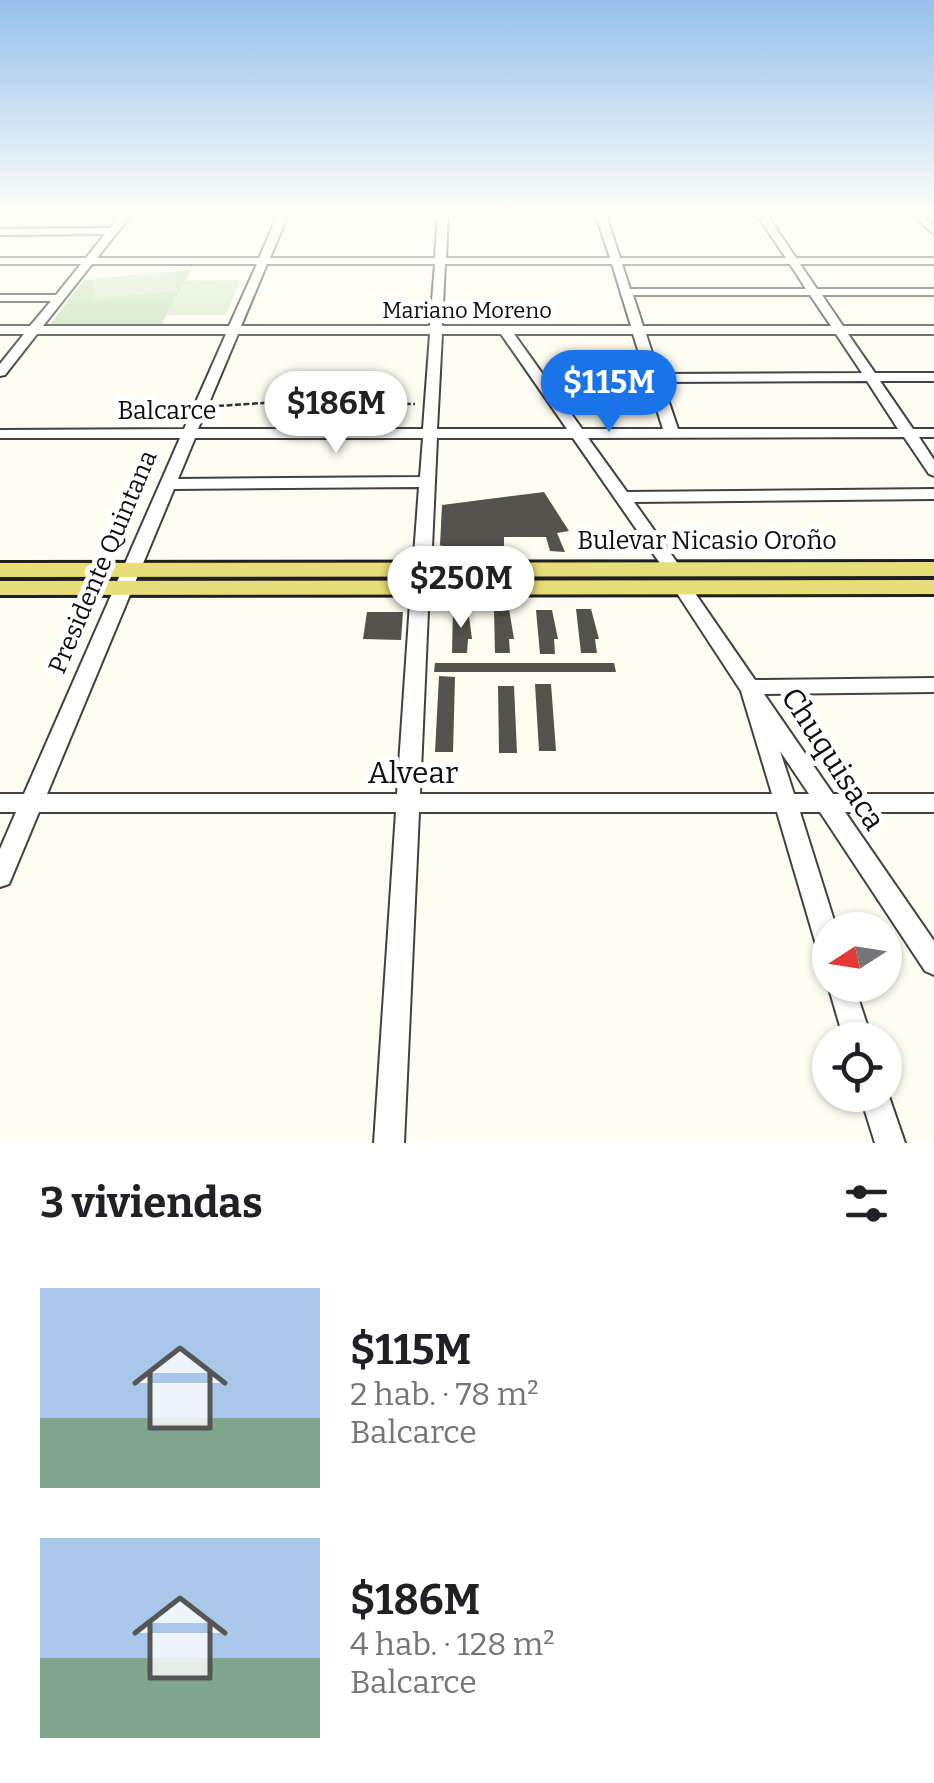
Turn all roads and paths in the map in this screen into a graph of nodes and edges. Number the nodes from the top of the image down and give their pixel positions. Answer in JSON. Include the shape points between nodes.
{"nodes":[{"id":1,"x":83,"y":268,"type":"edge"},
{"id":2,"x":260,"y":268,"type":"edge"},
{"id":3,"x":439,"y":268,"type":"edge"},
{"id":4,"x":618,"y":268,"type":"edge"},
{"id":5,"x":798,"y":268,"type":"edge"},
{"id":6,"x":625,"y":292,"type":"junction"},
{"id":7,"x":814,"y":292,"type":"junction"},
{"id":8,"x":934,"y":292,"type":"edge"},
{"id":9,"x":0,"y":298,"type":"edge"},
{"id":10,"x":60,"y":298,"type":"junction"},
{"id":11,"x":0,"y":330,"type":"edge"},
{"id":12,"x":34,"y":330,"type":"junction"},
{"id":13,"x":233,"y":330,"type":"junction"},
{"id":14,"x":435,"y":330,"type":"junction"},
{"id":15,"x":505,"y":330,"type":"junction"},
{"id":16,"x":637,"y":330,"type":"junction"},
{"id":17,"x":840,"y":330,"type":"junction"},
{"id":18,"x":934,"y":330,"type":"edge"},
{"id":19,"x":0,"y":372,"type":"edge"},
{"id":20,"x":873,"y":377,"type":"junction"},
{"id":21,"x":934,"y":377,"type":"edge"},
{"id":22,"x":654,"y":378,"type":"junction"},
{"id":23,"x":431,"y":404,"type":"junction"},
{"id":24,"x":199,"y":408,"type":"junction"},
{"id":25,"x":908,"y":433,"type":"junction"},
{"id":26,"x":934,"y":433,"type":"edge"},
{"id":27,"x":0,"y":434,"type":"edge"},
{"id":28,"x":188,"y":434,"type":"junction"},
{"id":29,"x":430,"y":434,"type":"junction"},
{"id":30,"x":581,"y":434,"type":"junction"},
{"id":31,"x":672,"y":434,"type":"junction"},
{"id":32,"x":934,"y":471,"type":"edge"},
{"id":33,"x":427,"y":482,"type":"junction"},
{"id":34,"x":166,"y":484,"type":"junction"},
{"id":35,"x":934,"y":494,"type":"edge"},
{"id":36,"x":624,"y":497,"type":"junction"},
{"id":37,"x":934,"y":568,"type":"edge"},
{"id":38,"x":0,"y":570,"type":"edge"},
{"id":39,"x":421,"y":578,"type":"junction"},
{"id":40,"x":677,"y":578,"type":"junction"},
{"id":41,"x":126,"y":579,"type":"junction"},
{"id":42,"x":934,"y":587,"type":"edge"},
{"id":43,"x":0,"y":588,"type":"edge"},
{"id":44,"x":934,"y":685,"type":"edge"},
{"id":45,"x":750,"y":688,"type":"junction"},
{"id":46,"x":0,"y":803,"type":"edge"},
{"id":47,"x":31,"y":803,"type":"junction"},
{"id":48,"x":408,"y":803,"type":"junction"},
{"id":49,"x":786,"y":803,"type":"junction"},
{"id":50,"x":826,"y":803,"type":"junction"},
{"id":51,"x":934,"y":803,"type":"edge"},
{"id":52,"x":0,"y":877,"type":"edge"},
{"id":53,"x":819,"y":912,"type":"edge"},
{"id":54,"x":934,"y":964,"type":"edge"},
{"id":55,"x":880,"y":1112,"type":"edge"},
{"id":56,"x":388,"y":1143,"type":"edge"},
{"id":57,"x":890,"y":1143,"type":"edge"}],
"edges":[{"from":1,"to":10,"type":"street"},
{"from":2,"to":13,"type":"street","name":"Presidente Quintana"},
{"from":3,"to":14,"type":"street"},
{"from":4,"to":6,"type":"street"},
{"from":5,"to":7,"type":"street"},
{"from":6,"to":7,"type":"street"},
{"from":6,"to":16,"type":"street"},
{"from":7,"to":8,"type":"street"},
{"from":7,"to":17,"type":"street"},
{"from":9,"to":10,"type":"street"},
{"from":10,"to":12,"type":"street"},
{"from":11,"to":12,"type":"street","name":"Mariano Moreno"},
{"from":12,"to":13,"type":"street","name":"Mariano Moreno"},
{"from":12,"to":19,"type":"street"},
{"from":13,"to":14,"type":"street","name":"Mariano Moreno"},
{"from":13,"to":24,"type":"street","name":"Presidente Quintana"},
{"from":14,"to":15,"type":"street","name":"Mariano Moreno"},
{"from":14,"to":23,"type":"street"},
{"from":15,"to":16,"type":"street","name":"Mariano Moreno"},
{"from":15,"to":30,"type":"street","name":"Chuquisaca"},
{"from":16,"to":17,"type":"street","name":"Mariano Moreno"},
{"from":16,"to":22,"type":"street"},
{"from":17,"to":18,"type":"street","name":"Mariano Moreno"},
{"from":17,"to":20,"type":"street"},
{"from":20,"to":21,"type":"street"},
{"from":20,"to":22,"type":"street"},
{"from":20,"to":25,"type":"street"},
{"from":22,"to":31,"type":"street"},
{"from":23,"to":24,"type":"path","via":[[292,401]]},
{"from":23,"to":29,"type":"street"},
{"from":24,"to":28,"type":"street","name":"Presidente Quintana"},
{"from":25,"to":26,"type":"street","name":"Balcarce"},
{"from":25,"to":31,"type":"street","name":"Balcarce"},
{"from":25,"to":32,"type":"street"},
{"from":27,"to":28,"type":"street","name":"Balcarce"},
{"from":28,"to":29,"type":"street","name":"Balcarce"},
{"from":28,"to":34,"type":"street","name":"Presidente Quintana"},
{"from":29,"to":30,"type":"street","name":"Balcarce"},
{"from":29,"to":33,"type":"street"},
{"from":30,"to":31,"type":"street","name":"Balcarce"},
{"from":30,"to":36,"type":"street","name":"Chuquisaca"},
{"from":33,"to":34,"type":"street"},
{"from":33,"to":39,"type":"street"},
{"from":34,"to":41,"type":"street","name":"Presidente Quintana"},
{"from":35,"to":36,"type":"street"},
{"from":36,"to":40,"type":"street","name":"Chuquisaca"},
{"from":37,"to":40,"type":"main road","name":"Bulevar Nicasio Oroño"},
{"from":38,"to":41,"type":"main road","name":"Bulevar Nicasio Oroño"},
{"from":39,"to":40,"type":"main road","name":"Bulevar Nicasio Oroño"},
{"from":39,"to":41,"type":"main road","name":"Bulevar Nicasio Oroño"},
{"from":39,"to":48,"type":"street"},
{"from":40,"to":42,"type":"main road","name":"Bulevar Nicasio Oroño"},
{"from":40,"to":45,"type":"street","name":"Chuquisaca"},
{"from":41,"to":43,"type":"main road","name":"Bulevar Nicasio Oroño"},
{"from":41,"to":47,"type":"street","name":"Presidente Quintana"},
{"from":44,"to":45,"type":"street"},
{"from":45,"to":49,"type":"street"},
{"from":45,"to":50,"type":"street","name":"Chuquisaca"},
{"from":46,"to":47,"type":"street","name":"Alvear"},
{"from":47,"to":48,"type":"street","name":"Alvear"},
{"from":47,"to":52,"type":"street","name":"Presidente Quintana"},
{"from":48,"to":49,"type":"street","name":"Alvear"},
{"from":48,"to":56,"type":"street"},
{"from":49,"to":50,"type":"street","name":"Alvear"},
{"from":49,"to":53,"type":"street"},
{"from":50,"to":51,"type":"street","name":"Alvear"},
{"from":50,"to":54,"type":"street","name":"Chuquisaca"},
{"from":55,"to":57,"type":"street"}]}
